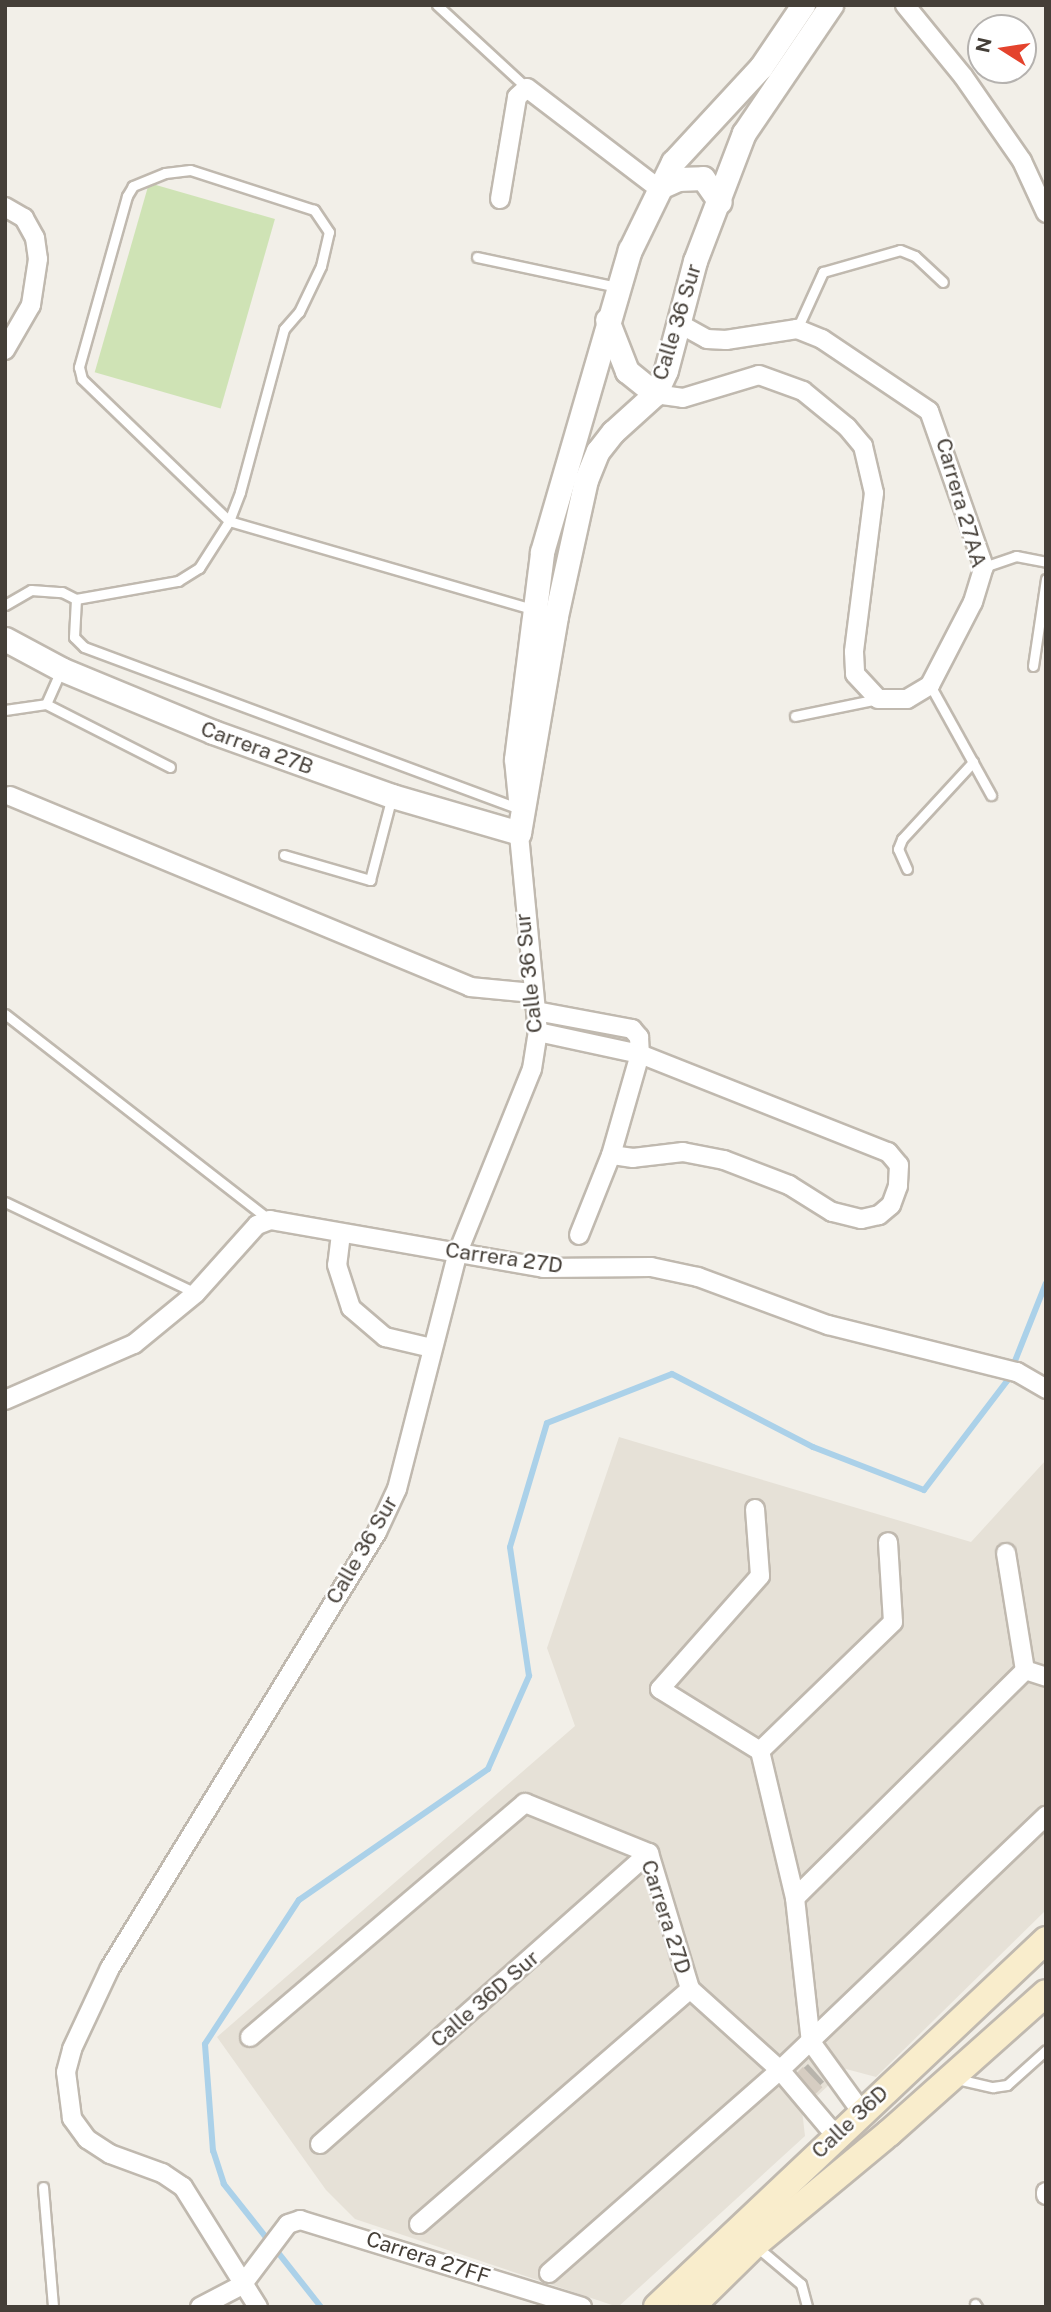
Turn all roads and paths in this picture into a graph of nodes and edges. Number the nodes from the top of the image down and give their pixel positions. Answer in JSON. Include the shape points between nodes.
{"nodes":[{"id":1,"x":438,"y":5,"type":"edge"},
{"id":2,"x":803,"y":5,"type":"edge"},
{"id":3,"x":831,"y":5,"type":"edge"},
{"id":4,"x":905,"y":5,"type":"edge"},
{"id":5,"x":527,"y":88,"type":"junction"},
{"id":6,"x":658,"y":188,"type":"junction"},
{"id":7,"x":500,"y":199,"type":"dead end"},
{"id":8,"x":720,"y":202,"type":"junction"},
{"id":9,"x":5,"y":207,"type":"edge"},
{"id":10,"x":1046,"y":213,"type":"edge"},
{"id":11,"x":477,"y":257,"type":"dead end"},
{"id":12,"x":943,"y":282,"type":"dead end"},
{"id":13,"x":617,"y":287,"type":"junction"},
{"id":14,"x":607,"y":320,"type":"junction"},
{"id":15,"x":678,"y":323,"type":"junction"},
{"id":16,"x":797,"y":329,"type":"junction"},
{"id":17,"x":5,"y":350,"type":"edge"},
{"id":18,"x":654,"y":394,"type":"junction"},
{"id":19,"x":229,"y":521,"type":"junction"},
{"id":20,"x":1046,"y":562,"type":"edge"},
{"id":21,"x":984,"y":567,"type":"junction"},
{"id":22,"x":1046,"y":579,"type":"edge"},
{"id":23,"x":76,"y":599,"type":"junction"},
{"id":24,"x":5,"y":605,"type":"edge"},
{"id":25,"x":532,"y":609,"type":"junction"},
{"id":26,"x":5,"y":639,"type":"edge"},
{"id":27,"x":1033,"y":666,"type":"dead end"},
{"id":28,"x":61,"y":669,"type":"junction"},
{"id":29,"x":930,"y":685,"type":"junction"},
{"id":30,"x":878,"y":699,"type":"junction"},
{"id":31,"x":47,"y":704,"type":"junction"},
{"id":32,"x":5,"y":710,"type":"edge"},
{"id":33,"x":795,"y":716,"type":"dead end"},
{"id":34,"x":973,"y":762,"type":"junction"},
{"id":35,"x":170,"y":767,"type":"dead end"},
{"id":36,"x":991,"y":795,"type":"dead end"},
{"id":37,"x":10,"y":796,"type":"dead end"},
{"id":38,"x":392,"y":796,"type":"junction"},
{"id":39,"x":522,"y":809,"type":"junction"},
{"id":40,"x":519,"y":832,"type":"junction"},
{"id":41,"x":284,"y":855,"type":"dead end"},
{"id":42,"x":907,"y":869,"type":"dead end"},
{"id":43,"x":535,"y":1002,"type":"junction"},
{"id":44,"x":5,"y":1014,"type":"edge"},
{"id":45,"x":538,"y":1032,"type":"junction"},
{"id":46,"x":640,"y":1054,"type":"junction"},
{"id":47,"x":611,"y":1155,"type":"junction"},
{"id":48,"x":5,"y":1202,"type":"edge"},
{"id":49,"x":270,"y":1220,"type":"junction"},
{"id":50,"x":341,"y":1234,"type":"junction"},
{"id":51,"x":579,"y":1235,"type":"dead end"},
{"id":52,"x":458,"y":1252,"type":"junction"},
{"id":53,"x":195,"y":1293,"type":"junction"},
{"id":54,"x":432,"y":1348,"type":"junction"},
{"id":55,"x":1046,"y":1389,"type":"edge"},
{"id":56,"x":5,"y":1400,"type":"edge"},
{"id":57,"x":755,"y":1509,"type":"dead end"},
{"id":58,"x":888,"y":1542,"type":"dead end"},
{"id":59,"x":1006,"y":1553,"type":"dead end"},
{"id":60,"x":1025,"y":1670,"type":"junction"},
{"id":61,"x":1046,"y":1677,"type":"edge"},
{"id":62,"x":760,"y":1751,"type":"junction"},
{"id":63,"x":1046,"y":1816,"type":"edge"},
{"id":64,"x":649,"y":1853,"type":"junction"},
{"id":65,"x":795,"y":1898,"type":"junction"},
{"id":66,"x":1046,"y":1940,"type":"edge"},
{"id":67,"x":690,"y":1989,"type":"junction"},
{"id":68,"x":1046,"y":1993,"type":"edge"},
{"id":69,"x":250,"y":2036,"type":"dead end"},
{"id":70,"x":811,"y":2042,"type":"junction"},
{"id":71,"x":1046,"y":2050,"type":"edge"},
{"id":72,"x":780,"y":2070,"type":"junction"},
{"id":73,"x":952,"y":2078,"type":"junction"},
{"id":74,"x":866,"y":2107,"type":"junction"},
{"id":75,"x":835,"y":2135,"type":"junction"},
{"id":76,"x":320,"y":2144,"type":"dead end"},
{"id":77,"x":43,"y":2187,"type":"dead end"},
{"id":78,"x":419,"y":2224,"type":"dead end"},
{"id":79,"x":754,"y":2245,"type":"junction"},
{"id":80,"x":549,"y":2273,"type":"dead end"},
{"id":81,"x":246,"y":2280,"type":"junction"},
{"id":82,"x":53,"y":2307,"type":"edge"},
{"id":83,"x":200,"y":2307,"type":"edge"},
{"id":84,"x":258,"y":2307,"type":"edge"},
{"id":85,"x":582,"y":2307,"type":"edge"},
{"id":86,"x":657,"y":2307,"type":"edge"},
{"id":87,"x":691,"y":2307,"type":"edge"},
{"id":88,"x":807,"y":2307,"type":"edge"}],
"edges":[{"from":1,"to":5,"type":"lane"},
{"from":2,"to":6,"type":"street","name":"Calle 36 Sur","via":[[761,67],[692,138]]},
{"from":3,"to":8,"type":"street","name":"Calle 36 Sur","via":[[744,133]]},
{"from":4,"to":10,"type":"street","via":[[1023,161]]},
{"from":5,"to":6,"type":"street"},
{"from":5,"to":7,"type":"street","via":[[517,97]]},
{"from":6,"to":8,"type":"street","via":[[678,179],[703,178]]},
{"from":6,"to":13,"type":"street","name":"Calle 36 Sur"},
{"from":8,"to":15,"type":"street","name":"Calle 36 Sur","via":[[695,261]]},
{"from":9,"to":17,"type":"street","via":[[24,218],[35,238],[38,259],[31,304]]},
{"from":11,"to":13,"type":"lane"},
{"from":12,"to":16,"type":"lane","via":[[915,256],[900,250],[822,272]]},
{"from":13,"to":14,"type":"street","name":"Calle 36 Sur"},
{"from":14,"to":18,"type":"street","via":[[627,371]]},
{"from":14,"to":25,"type":"street","name":"Calle 36 Sur","via":[[557,489]]},
{"from":15,"to":16,"type":"street","via":[[707,339],[726,340]]},
{"from":15,"to":18,"type":"street","name":"Calle 36 Sur"},
{"from":16,"to":21,"type":"street","name":"Carrera 27AA","via":[[821,338],[929,411]]},
{"from":18,"to":30,"type":"street","via":[[683,398],[759,375],[782,380],[803,391],[863,446],[874,493],[854,664],[862,685]]},
{"from":18,"to":39,"type":"street","name":"Calle 36 Sur","via":[[613,432],[586,480],[556,616],[535,762]]},
{"from":19,"to":19,"type":"lane","via":[[284,329],[312,288],[328,232],[314,210],[190,170],[165,173],[133,186],[127,196],[79,367],[82,379]]},
{"from":19,"to":23,"type":"lane","via":[[199,568],[178,581]]},
{"from":19,"to":25,"type":"lane"},
{"from":20,"to":21,"type":"lane","via":[[1016,556]]},
{"from":21,"to":29,"type":"street","name":"Carrera 27AA","via":[[972,602]]},
{"from":22,"to":27,"type":"lane"},
{"from":23,"to":24,"type":"lane","via":[[62,592],[31,590]]},
{"from":23,"to":39,"type":"lane","via":[[74,637],[83,647]]},
{"from":25,"to":39,"type":"street","name":"Calle 36 Sur","via":[[516,759]]},
{"from":26,"to":28,"type":"street","name":"Carrera 27B"},
{"from":28,"to":31,"type":"lane"},
{"from":28,"to":38,"type":"street","name":"Carrera 27B","via":[[213,732]]},
{"from":29,"to":30,"type":"street","via":[[907,699]]},
{"from":29,"to":34,"type":"lane"},
{"from":30,"to":33,"type":"lane"},
{"from":31,"to":32,"type":"lane"},
{"from":31,"to":35,"type":"lane"},
{"from":34,"to":36,"type":"lane"},
{"from":34,"to":42,"type":"lane","via":[[902,839],[898,849]]},
{"from":37,"to":43,"type":"street","via":[[470,987]]},
{"from":38,"to":40,"type":"street","name":"Carrera 27B"},
{"from":38,"to":41,"type":"lane","via":[[370,880]]},
{"from":39,"to":40,"type":"street","name":"Calle 36 Sur"},
{"from":40,"to":43,"type":"street","name":"Calle 36 Sur"},
{"from":43,"to":45,"type":"street","name":"Calle 36 Sur"},
{"from":43,"to":46,"type":"street","via":[[632,1029],[639,1037]]},
{"from":44,"to":49,"type":"lane"},
{"from":45,"to":46,"type":"street"},
{"from":45,"to":52,"type":"street","name":"Calle 36 Sur","via":[[519,1104]]},
{"from":46,"to":47,"type":"street"},
{"from":46,"to":47,"type":"street","via":[[888,1152],[899,1165],[898,1186],[885,1210],[861,1219],[832,1212],[789,1185],[724,1160],[683,1152],[633,1158]]},
{"from":47,"to":51,"type":"street"},
{"from":48,"to":53,"type":"lane"},
{"from":49,"to":50,"type":"street","name":"Carrera 27D"},
{"from":49,"to":53,"type":"street","via":[[257,1225]]},
{"from":50,"to":52,"type":"street","name":"Carrera 27D"},
{"from":50,"to":54,"type":"street","via":[[337,1265],[351,1308],[385,1337]]},
{"from":52,"to":54,"type":"street","name":"Calle 36 Sur"},
{"from":52,"to":55,"type":"street","name":"Carrera 27D","via":[[544,1268],[651,1267],[698,1277],[828,1325],[1017,1372]]},
{"from":53,"to":56,"type":"street","via":[[134,1344]]},
{"from":54,"to":81,"type":"street","name":"Calle 36 Sur","via":[[397,1489],[377,1532],[110,1968],[72,2049],[66,2083],[72,2118],[87,2139],[183,2187]]},
{"from":57,"to":62,"type":"street","via":[[760,1576],[660,1689]]},
{"from":58,"to":62,"type":"street","via":[[893,1622]]},
{"from":59,"to":60,"type":"street"},
{"from":60,"to":61,"type":"street"},
{"from":60,"to":65,"type":"street"},
{"from":62,"to":65,"type":"street"},
{"from":63,"to":70,"type":"street"},
{"from":64,"to":67,"type":"street","name":"Carrera 27D"},
{"from":64,"to":69,"type":"street","name":"Carrera 27D","via":[[525,1802]]},
{"from":64,"to":76,"type":"street","name":"Calle 36D Sur"},
{"from":65,"to":70,"type":"street"},
{"from":66,"to":74,"type":"main road","name":"Calle 36D"},
{"from":67,"to":72,"type":"street","name":"Carrera 27D"},
{"from":67,"to":78,"type":"street"},
{"from":68,"to":73,"type":"main road","name":"Calle 36D"},
{"from":70,"to":72,"type":"street"},
{"from":70,"to":74,"type":"street"},
{"from":71,"to":73,"type":"lane","via":[[1007,2085],[993,2087]]},
{"from":72,"to":75,"type":"street","name":"Carrera 27D"},
{"from":72,"to":80,"type":"street"},
{"from":73,"to":79,"type":"main road","name":"Calle 36D"},
{"from":74,"to":75,"type":"main road","name":"Calle 36D"},
{"from":75,"to":86,"type":"main road","name":"Calle 36D"},
{"from":77,"to":82,"type":"lane"},
{"from":79,"to":87,"type":"main road","name":"Calle 36D"},
{"from":79,"to":88,"type":"lane","via":[[801,2284]]},
{"from":81,"to":83,"type":"street"},
{"from":81,"to":84,"type":"street"},
{"from":81,"to":85,"type":"street","name":"Carrera 27FF","via":[[288,2224],[313,2221]]}]}
